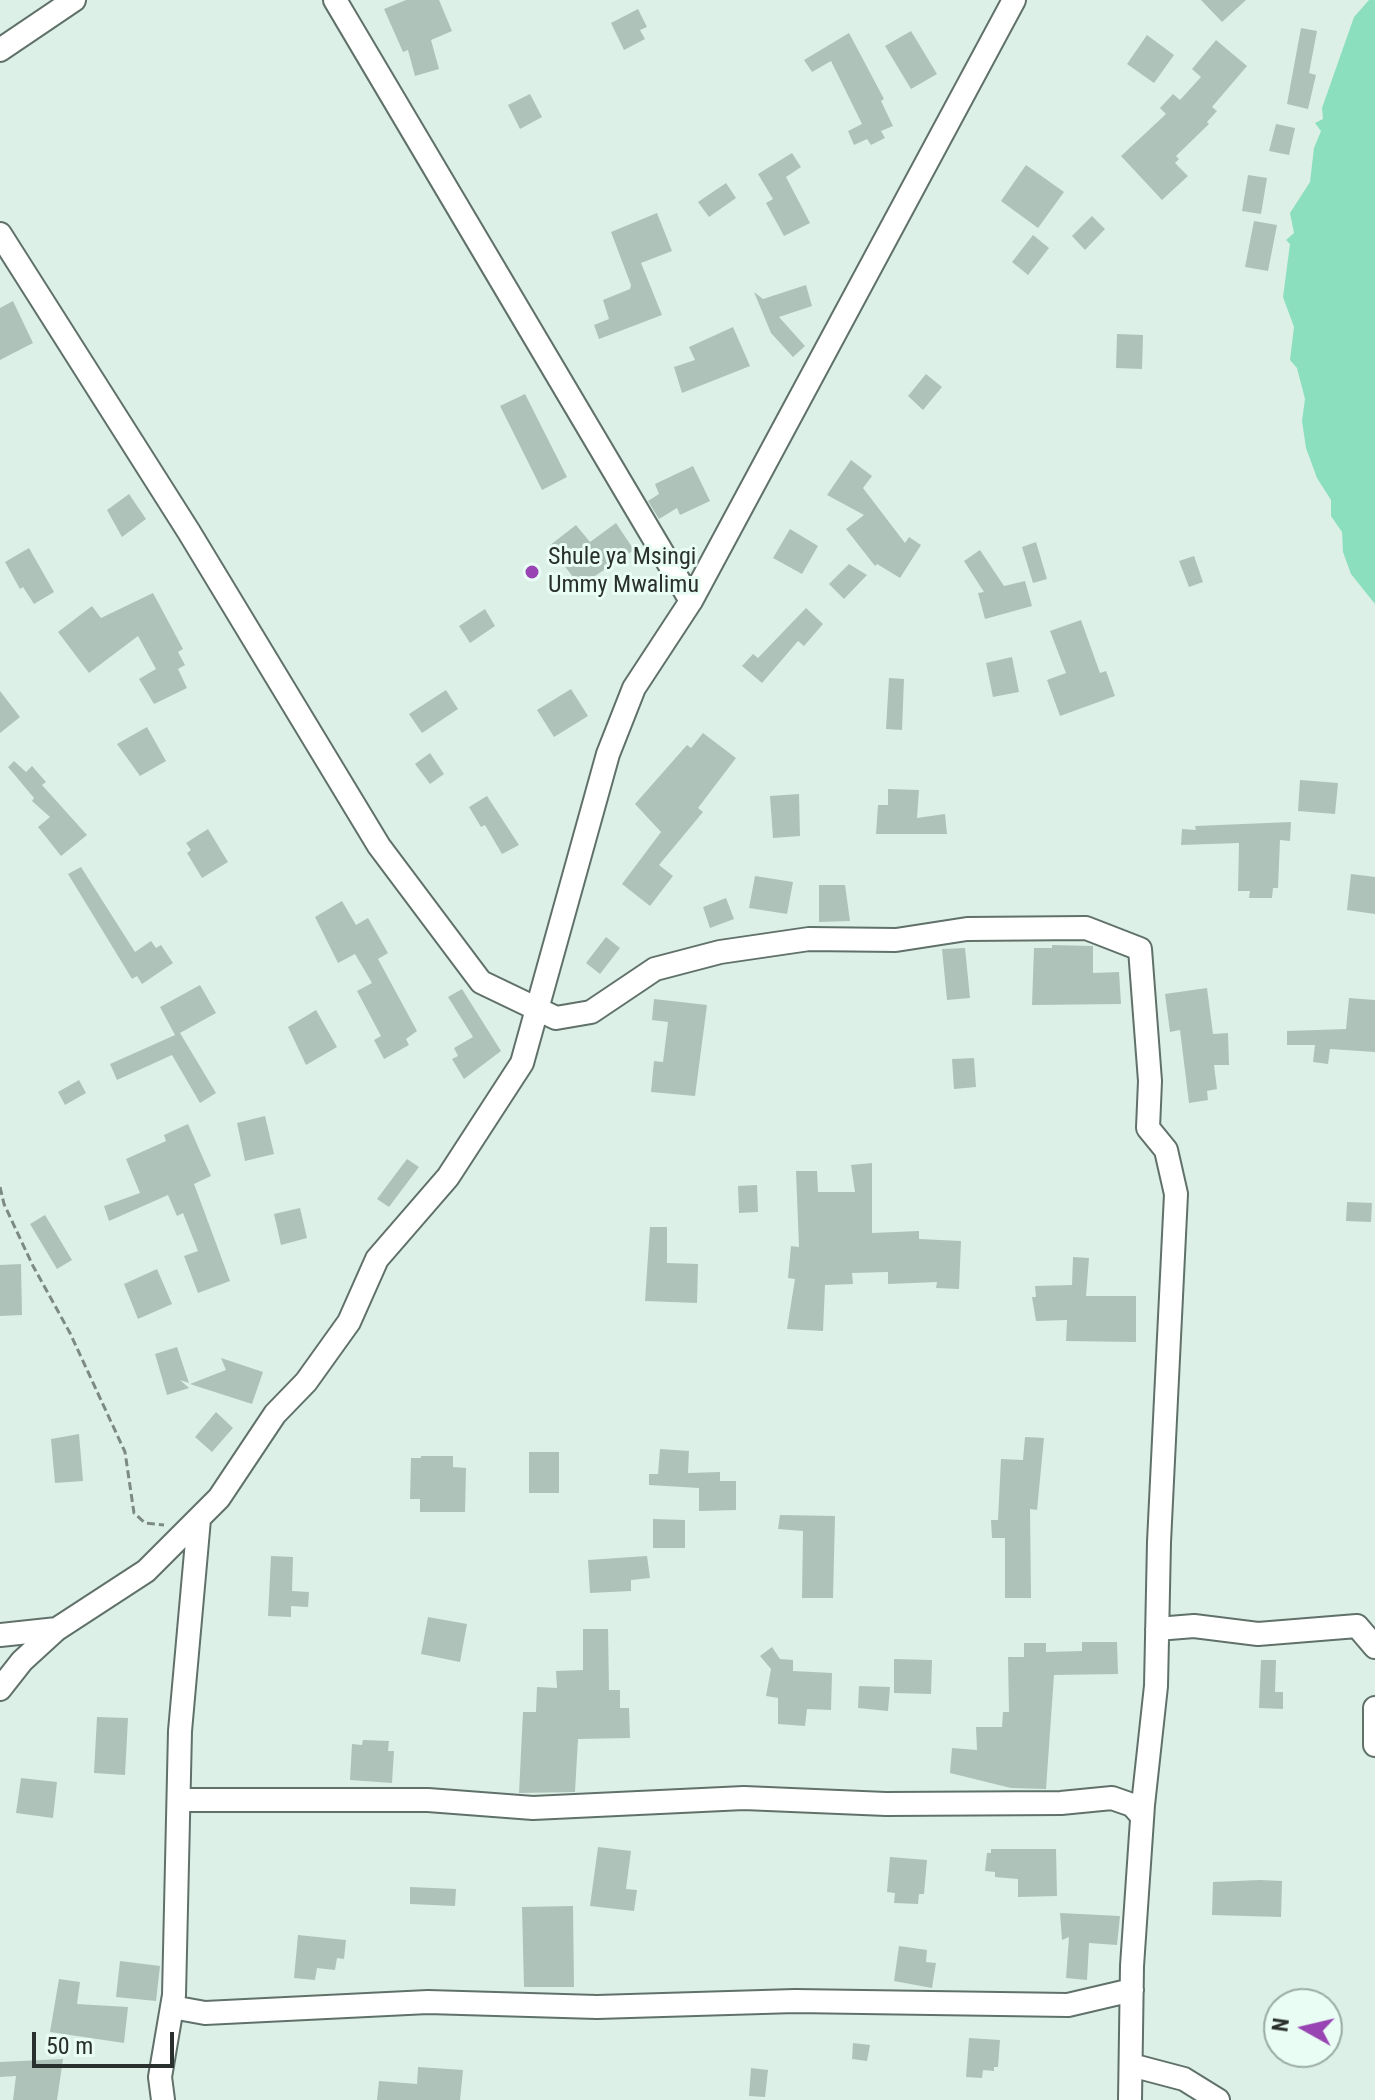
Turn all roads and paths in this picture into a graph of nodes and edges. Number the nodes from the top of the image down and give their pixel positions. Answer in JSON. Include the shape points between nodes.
{"nodes":[{"id":1,"x":74,"y":0,"type":"edge"},
{"id":2,"x":335,"y":0,"type":"edge"},
{"id":3,"x":1014,"y":0,"type":"edge"},
{"id":4,"x":0,"y":50,"type":"edge"},
{"id":5,"x":0,"y":234,"type":"edge"},
{"id":6,"x":691,"y":601,"type":"junction"},
{"id":7,"x":536,"y":1010,"type":"junction"},
{"id":8,"x":0,"y":1187,"type":"edge"},
{"id":9,"x":199,"y":1519,"type":"junction"},
{"id":10,"x":57,"y":1629,"type":"junction"},
{"id":11,"x":1157,"y":1629,"type":"junction"},
{"id":12,"x":0,"y":1635,"type":"edge"},
{"id":13,"x":1375,"y":1647,"type":"edge"},
{"id":14,"x":0,"y":1689,"type":"edge"},
{"id":15,"x":1375,"y":1708,"type":"edge"},
{"id":16,"x":1375,"y":1745,"type":"edge"},
{"id":17,"x":179,"y":1800,"type":"junction"},
{"id":18,"x":1142,"y":1816,"type":"junction"},
{"id":19,"x":1132,"y":1990,"type":"junction"},
{"id":20,"x":172,"y":2007,"type":"junction"},
{"id":21,"x":1131,"y":2065,"type":"junction"},
{"id":22,"x":163,"y":2100,"type":"edge"},
{"id":23,"x":1130,"y":2100,"type":"edge"},
{"id":24,"x":1218,"y":2100,"type":"edge"}],
"edges":[{"from":1,"to":4,"type":"street"},
{"from":2,"to":6,"type":"street"},
{"from":3,"to":6,"type":"street"},
{"from":5,"to":7,"type":"street","via":[[379,846],[481,982]]},
{"from":6,"to":7,"type":"street","via":[[634,688],[608,754]]},
{"from":7,"to":9,"type":"street","via":[[522,1063],[448,1177],[377,1259],[349,1322]]},
{"from":7,"to":11,"type":"street","via":[[556,1018],[591,1012],[655,969],[720,952],[809,939],[896,940],[967,929],[1086,928],[1140,949],[1150,1081],[1148,1128],[1166,1150],[1176,1194]]},
{"from":8,"to":9,"type":"path","via":[[125,1452],[134,1513],[145,1523],[165,1525]]},
{"from":9,"to":10,"type":"street","via":[[146,1571]]},
{"from":9,"to":17,"type":"street"},
{"from":10,"to":12,"type":"street"},
{"from":10,"to":14,"type":"street"},
{"from":11,"to":13,"type":"street","via":[[1194,1626],[1258,1634],[1357,1626]]},
{"from":11,"to":18,"type":"street"},
{"from":15,"to":16,"type":"street"},
{"from":17,"to":18,"type":"street","via":[[428,1800],[533,1808],[744,1798],[886,1804],[1112,1798],[1132,1805]]},
{"from":17,"to":20,"type":"street"},
{"from":18,"to":19,"type":"street"},
{"from":19,"to":20,"type":"street","via":[[1068,2005],[795,2001],[597,2007],[428,2002],[205,2013]]},
{"from":19,"to":21,"type":"street"},
{"from":20,"to":22,"type":"street","via":[[160,2077]]},
{"from":21,"to":23,"type":"street"},
{"from":21,"to":24,"type":"street","via":[[1184,2079]]}]}
